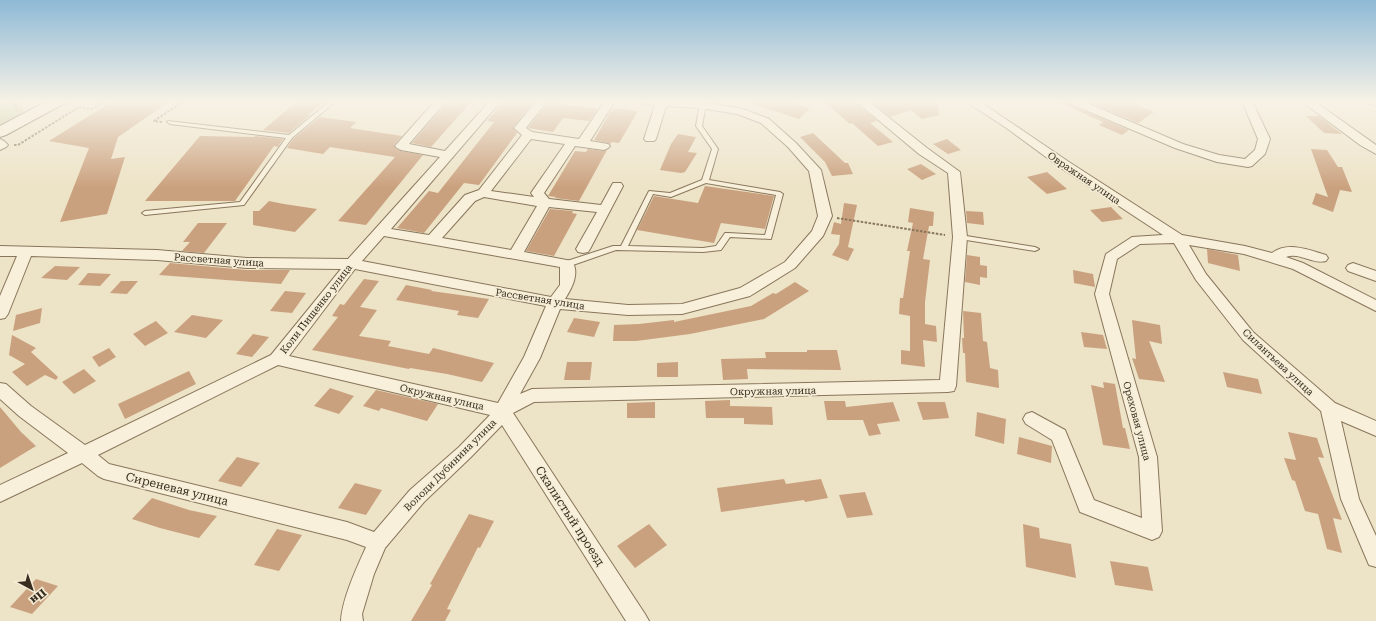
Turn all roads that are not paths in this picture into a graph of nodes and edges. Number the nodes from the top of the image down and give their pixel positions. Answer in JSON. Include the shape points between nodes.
{"nodes":[{"id":1,"x":16,"y":130,"type":"edge"},
{"id":2,"x":234,"y":130,"type":"edge"},
{"id":3,"x":298,"y":130,"type":"edge"},
{"id":4,"x":415,"y":130,"type":"edge"},
{"id":5,"x":470,"y":130,"type":"edge"},
{"id":6,"x":522,"y":130,"type":"edge"},
{"id":7,"x":587,"y":130,"type":"edge"},
{"id":8,"x":653,"y":130,"type":"edge"},
{"id":9,"x":702,"y":130,"type":"edge"},
{"id":10,"x":774,"y":130,"type":"edge"},
{"id":11,"x":897,"y":130,"type":"edge"},
{"id":12,"x":1016,"y":130,"type":"edge"},
{"id":13,"x":1144,"y":130,"type":"edge"},
{"id":14,"x":1260,"y":130,"type":"edge"},
{"id":15,"x":1347,"y":130,"type":"edge"},
{"id":16,"x":528,"y":135,"type":"junction"},
{"id":17,"x":290,"y":137,"type":"junction"},
{"id":18,"x":650,"y":139,"type":"dead end"},
{"id":19,"x":0,"y":141,"type":"edge"},
{"id":20,"x":578,"y":142,"type":"junction"},
{"id":21,"x":604,"y":146,"type":"dead end"},
{"id":22,"x":1376,"y":150,"type":"edge"},
{"id":23,"x":448,"y":155,"type":"junction"},
{"id":24,"x":705,"y":181,"type":"junction"},
{"id":25,"x":617,"y":186,"type":"dead end"},
{"id":26,"x":483,"y":193,"type":"junction"},
{"id":27,"x":545,"y":203,"type":"junction"},
{"id":28,"x":606,"y":209,"type":"junction"},
{"id":29,"x":146,"y":213,"type":"dead end"},
{"id":30,"x":380,"y":231,"type":"junction"},
{"id":31,"x":960,"y":237,"type":"junction"},
{"id":32,"x":1178,"y":239,"type":"junction"},
{"id":33,"x":432,"y":240,"type":"junction"},
{"id":34,"x":583,"y":248,"type":"dead end"},
{"id":35,"x":624,"y":248,"type":"junction"},
{"id":36,"x":1035,"y":249,"type":"dead end"},
{"id":37,"x":0,"y":251,"type":"edge"},
{"id":38,"x":26,"y":252,"type":"junction"},
{"id":39,"x":515,"y":255,"type":"junction"},
{"id":40,"x":1322,"y":258,"type":"dead end"},
{"id":41,"x":1274,"y":259,"type":"junction"},
{"id":42,"x":352,"y":264,"type":"junction"},
{"id":43,"x":566,"y":264,"type":"junction"},
{"id":44,"x":1353,"y":268,"type":"dead end"},
{"id":45,"x":1376,"y":276,"type":"edge"},
{"id":46,"x":555,"y":303,"type":"junction"},
{"id":47,"x":1376,"y":306,"type":"edge"},
{"id":48,"x":0,"y":314,"type":"edge"},
{"id":49,"x":277,"y":359,"type":"junction"},
{"id":50,"x":0,"y":389,"type":"edge"},
{"id":51,"x":1328,"y":408,"type":"junction"},
{"id":52,"x":502,"y":411,"type":"junction"},
{"id":53,"x":1032,"y":419,"type":"dead end"},
{"id":54,"x":1376,"y":429,"type":"edge"},
{"id":55,"x":84,"y":454,"type":"junction"},
{"id":56,"x":0,"y":494,"type":"edge"},
{"id":57,"x":378,"y":542,"type":"junction"},
{"id":58,"x":1376,"y":558,"type":"edge"},
{"id":59,"x":352,"y":621,"type":"edge"},
{"id":60,"x":638,"y":621,"type":"edge"}],
"edges":[{"from":1,"to":19,"type":"main road"},
{"from":2,"to":17,"type":"lane"},
{"from":3,"to":17,"type":"lane"},
{"from":4,"to":23,"type":"street","via":[[401,146]]},
{"from":5,"to":23,"type":"street","name":"Коли Пищенко улица"},
{"from":6,"to":16,"type":"street"},
{"from":7,"to":20,"type":"street"},
{"from":8,"to":18,"type":"street"},
{"from":9,"to":24,"type":"lane","via":[[715,149]]},
{"from":10,"to":46,"type":"street","name":"Рассветная улица","via":[[815,170],[825,216],[818,233],[790,265],[745,292],[682,309],[628,310]]},
{"from":11,"to":31,"type":"street","name":"Окружная улица","via":[[954,172]]},
{"from":12,"to":32,"type":"street","name":"Овражная улица"},
{"from":13,"to":14,"type":"street","via":[[1179,146],[1217,158],[1248,163],[1261,151],[1264,139]]},
{"from":15,"to":22,"type":"street"},
{"from":16,"to":20,"type":"street"},
{"from":16,"to":26,"type":"street"},
{"from":17,"to":29,"type":"lane","via":[[242,204]]},
{"from":20,"to":21,"type":"street"},
{"from":20,"to":27,"type":"street","via":[[537,193]]},
{"from":23,"to":30,"type":"street","name":"Коли Пищенко улица"},
{"from":24,"to":35,"type":"lane","via":[[672,195],[651,192]]},
{"from":24,"to":35,"type":"lane","via":[[780,194],[768,237],[728,235],[718,248],[703,250]]},
{"from":25,"to":28,"type":"street"},
{"from":26,"to":27,"type":"street"},
{"from":26,"to":33,"type":"street","via":[[470,198]]},
{"from":27,"to":28,"type":"street"},
{"from":27,"to":39,"type":"street"},
{"from":28,"to":34,"type":"street"},
{"from":30,"to":33,"type":"street"},
{"from":30,"to":42,"type":"street","name":"Коли Пищенко улица"},
{"from":31,"to":36,"type":"lane"},
{"from":31,"to":52,"type":"street","name":"Окружная улица","via":[[948,386],[532,396]]},
{"from":32,"to":41,"type":"street","via":[[1245,250]]},
{"from":32,"to":51,"type":"street","name":"Силантьева улица","via":[[1201,277],[1248,336]]},
{"from":32,"to":53,"type":"street","name":"Ореховая улица","via":[[1137,240],[1111,257],[1102,294],[1148,457],[1152,531],[1087,506],[1059,435]]},
{"from":33,"to":39,"type":"street"},
{"from":35,"to":43,"type":"lane","via":[[616,248]]},
{"from":37,"to":38,"type":"street","name":"Рассветная улица"},
{"from":38,"to":42,"type":"street","name":"Рассветная улица","via":[[157,255],[247,263]]},
{"from":38,"to":48,"type":"street"},
{"from":39,"to":43,"type":"street"},
{"from":40,"to":41,"type":"street","via":[[1288,250]]},
{"from":41,"to":47,"type":"street","via":[[1298,266]]},
{"from":42,"to":46,"type":"street","name":"Рассветная улица"},
{"from":42,"to":49,"type":"street","name":"Коли Пищенко улица"},
{"from":43,"to":46,"type":"street","name":"Володи Дубинина улица","via":[[567,285]]},
{"from":44,"to":45,"type":"street"},
{"from":46,"to":52,"type":"street","name":"Володи Дубинина улица","via":[[532,358]]},
{"from":49,"to":52,"type":"street","name":"Окружная улица"},
{"from":49,"to":55,"type":"street","name":"Коли Пищенко улица"},
{"from":50,"to":55,"type":"street","name":"Сиреневая улица"},
{"from":51,"to":54,"type":"street","name":"Силантьева улица"},
{"from":51,"to":58,"type":"street","via":[[1350,499]]},
{"from":52,"to":57,"type":"street","name":"Володи Дубинина улица","via":[[465,452],[417,496]]},
{"from":52,"to":60,"type":"street","name":"Скалистый проезд"},
{"from":55,"to":56,"type":"street","name":"Коли Пищенко улица"},
{"from":55,"to":57,"type":"street","name":"Сиреневая улица","via":[[104,470],[347,531]]},
{"from":57,"to":59,"type":"street","name":"Володи Дубинина улица","via":[[364,574]]}]}
